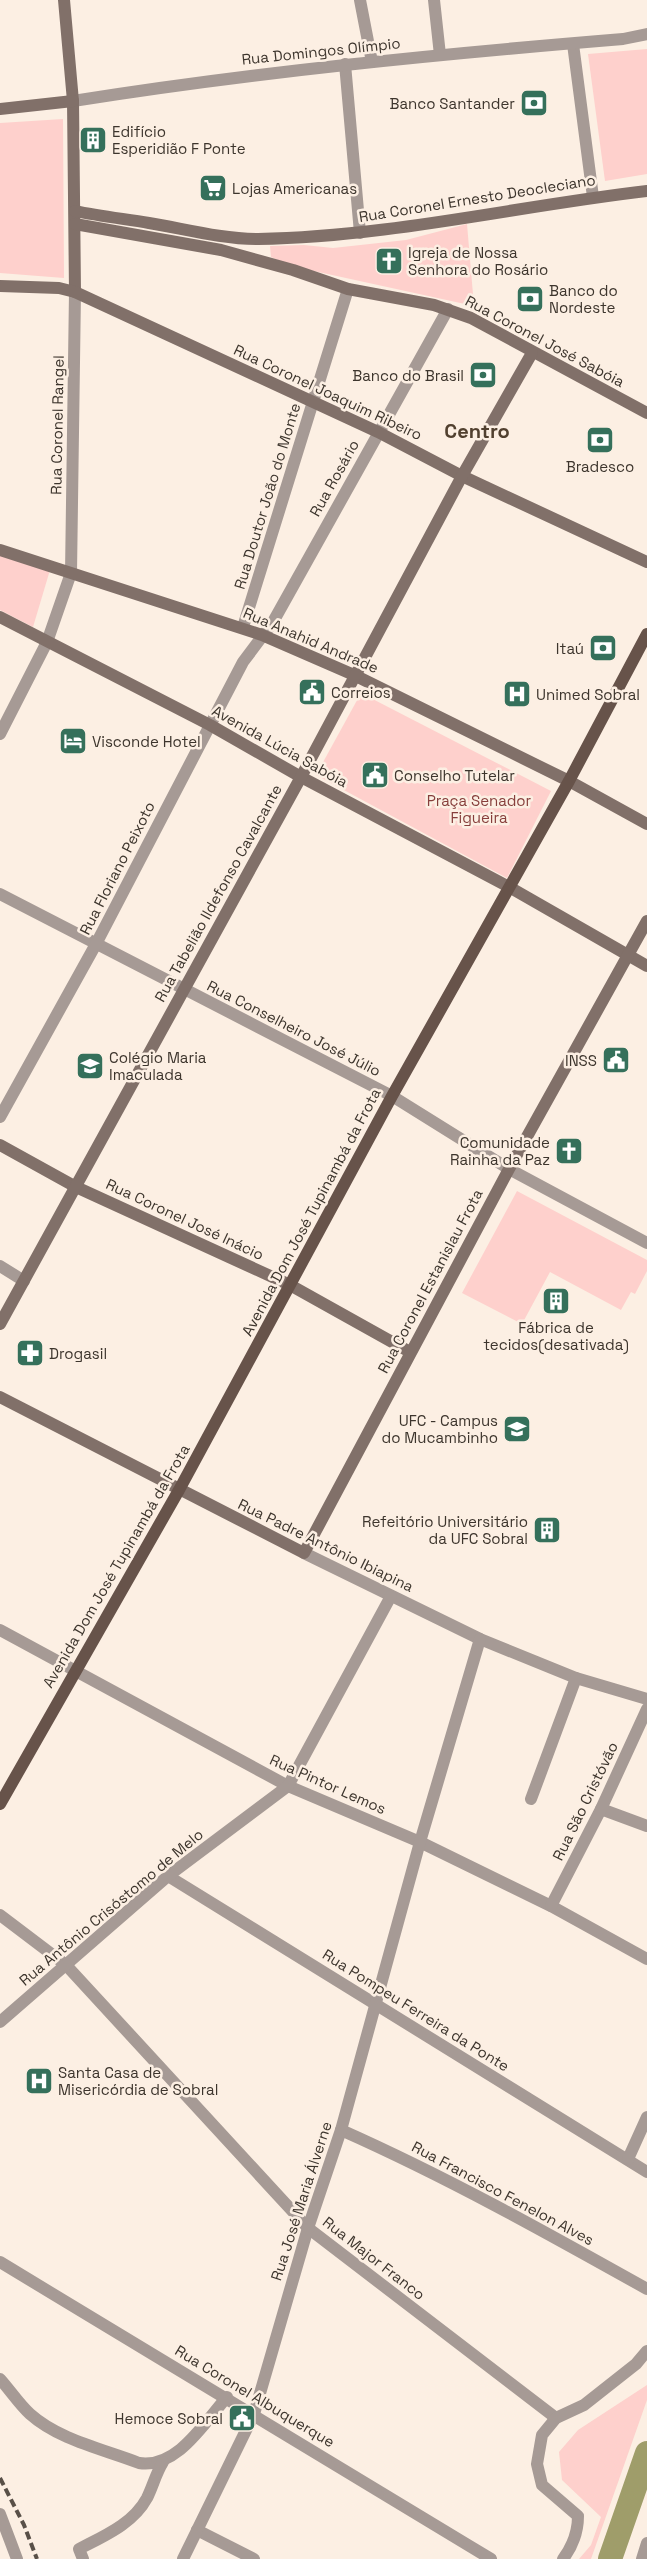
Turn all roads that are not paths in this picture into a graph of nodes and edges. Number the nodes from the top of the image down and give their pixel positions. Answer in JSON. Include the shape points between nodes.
{"nodes":[{"id":1,"x":64,"y":0,"type":"edge"},
{"id":2,"x":360,"y":0,"type":"edge"},
{"id":3,"x":434,"y":0,"type":"edge"},
{"id":4,"x":647,"y":34,"type":"edge"},
{"id":5,"x":573,"y":44,"type":"junction"},
{"id":6,"x":440,"y":55,"type":"junction"},
{"id":7,"x":372,"y":62,"type":"junction"},
{"id":8,"x":345,"y":64,"type":"junction"},
{"id":9,"x":74,"y":101,"type":"junction"},
{"id":10,"x":0,"y":109,"type":"edge"},
{"id":11,"x":647,"y":190,"type":"edge"},
{"id":12,"x":594,"y":197,"type":"junction"},
{"id":13,"x":75,"y":210,"type":"junction"},
{"id":14,"x":75,"y":224,"type":"junction"},
{"id":15,"x":360,"y":233,"type":"junction"},
{"id":16,"x":0,"y":286,"type":"edge"},
{"id":17,"x":348,"y":289,"type":"junction"},
{"id":18,"x":75,"y":292,"type":"junction"},
{"id":19,"x":448,"y":309,"type":"junction"},
{"id":20,"x":532,"y":353,"type":"junction"},
{"id":21,"x":313,"y":402,"type":"junction"},
{"id":22,"x":647,"y":413,"type":"edge"},
{"id":23,"x":378,"y":432,"type":"junction"},
{"id":24,"x":462,"y":476,"type":"junction"},
{"id":25,"x":0,"y":550,"type":"edge"},
{"id":26,"x":647,"y":562,"type":"edge"},
{"id":27,"x":71,"y":573,"type":"junction"},
{"id":28,"x":0,"y":617,"type":"edge"},
{"id":29,"x":243,"y":627,"type":"junction"},
{"id":30,"x":647,"y":634,"type":"edge"},
{"id":31,"x":262,"y":635,"type":"junction"},
{"id":32,"x":47,"y":642,"type":"junction"},
{"id":33,"x":354,"y":675,"type":"junction"},
{"id":34,"x":210,"y":725,"type":"junction"},
{"id":35,"x":0,"y":734,"type":"edge"},
{"id":36,"x":301,"y":777,"type":"junction"},
{"id":37,"x":569,"y":781,"type":"junction"},
{"id":38,"x":647,"y":824,"type":"edge"},
{"id":39,"x":509,"y":887,"type":"junction"},
{"id":40,"x":0,"y":894,"type":"edge"},
{"id":41,"x":647,"y":921,"type":"edge"},
{"id":42,"x":96,"y":944,"type":"junction"},
{"id":43,"x":628,"y":956,"type":"junction"},
{"id":44,"x":647,"y":966,"type":"edge"},
{"id":45,"x":184,"y":989,"type":"junction"},
{"id":46,"x":392,"y":1096,"type":"junction"},
{"id":47,"x":0,"y":1117,"type":"edge"},
{"id":48,"x":0,"y":1145,"type":"edge"},
{"id":49,"x":509,"y":1169,"type":"junction"},
{"id":50,"x":76,"y":1187,"type":"junction"},
{"id":51,"x":647,"y":1243,"type":"edge"},
{"id":52,"x":0,"y":1266,"type":"edge"},
{"id":53,"x":24,"y":1281,"type":"junction"},
{"id":54,"x":290,"y":1285,"type":"junction"},
{"id":55,"x":0,"y":1324,"type":"edge"},
{"id":56,"x":410,"y":1352,"type":"junction"},
{"id":57,"x":0,"y":1397,"type":"edge"},
{"id":58,"x":179,"y":1490,"type":"junction"},
{"id":59,"x":304,"y":1552,"type":"junction"},
{"id":60,"x":391,"y":1596,"type":"junction"},
{"id":61,"x":0,"y":1630,"type":"edge"},
{"id":62,"x":480,"y":1639,"type":"junction"},
{"id":63,"x":74,"y":1672,"type":"junction"},
{"id":64,"x":576,"y":1678,"type":"junction"},
{"id":65,"x":647,"y":1699,"type":"edge"},
{"id":66,"x":647,"y":1709,"type":"edge"},
{"id":67,"x":288,"y":1786,"type":"junction"},
{"id":68,"x":531,"y":1799,"type":"dead end"},
{"id":69,"x":0,"y":1804,"type":"edge"},
{"id":70,"x":601,"y":1809,"type":"junction"},
{"id":71,"x":647,"y":1826,"type":"edge"},
{"id":72,"x":420,"y":1842,"type":"junction"},
{"id":73,"x":168,"y":1876,"type":"junction"},
{"id":74,"x":551,"y":1906,"type":"junction"},
{"id":75,"x":0,"y":1914,"type":"edge"},
{"id":76,"x":647,"y":1959,"type":"edge"},
{"id":77,"x":66,"y":1965,"type":"junction"},
{"id":78,"x":375,"y":2004,"type":"junction"},
{"id":79,"x":0,"y":2022,"type":"edge"},
{"id":80,"x":647,"y":2117,"type":"edge"},
{"id":81,"x":341,"y":2130,"type":"junction"},
{"id":82,"x":628,"y":2159,"type":"junction"},
{"id":83,"x":647,"y":2172,"type":"edge"},
{"id":84,"x":308,"y":2228,"type":"junction"},
{"id":85,"x":0,"y":2262,"type":"edge"},
{"id":86,"x":647,"y":2289,"type":"edge"},
{"id":87,"x":647,"y":2351,"type":"edge"},
{"id":88,"x":0,"y":2379,"type":"edge"},
{"id":89,"x":226,"y":2397,"type":"junction"},
{"id":90,"x":254,"y":2414,"type":"junction"},
{"id":91,"x":556,"y":2418,"type":"junction"},
{"id":92,"x":163,"y":2462,"type":"junction"},
{"id":93,"x":0,"y":2514,"type":"edge"},
{"id":94,"x":197,"y":2530,"type":"junction"},
{"id":95,"x":4,"y":2538,"type":"edge"},
{"id":96,"x":647,"y":2543,"type":"edge"},
{"id":97,"x":17,"y":2559,"type":"edge"},
{"id":98,"x":83,"y":2559,"type":"edge"},
{"id":99,"x":183,"y":2559,"type":"edge"},
{"id":100,"x":254,"y":2559,"type":"edge"},
{"id":101,"x":491,"y":2559,"type":"edge"},
{"id":102,"x":563,"y":2559,"type":"edge"},
{"id":103,"x":642,"y":2559,"type":"edge"}],
"edges":[{"from":1,"to":9,"type":"main road","name":"Rua Coronel Rangel"},
{"from":2,"to":7,"type":"street"},
{"from":3,"to":6,"type":"street"},
{"from":4,"to":5,"type":"street","name":"Rua Domingos Olímpio"},
{"from":5,"to":6,"type":"street","name":"Rua Domingos Olímpio"},
{"from":5,"to":12,"type":"street"},
{"from":6,"to":7,"type":"street","name":"Rua Domingos Olímpio"},
{"from":7,"to":8,"type":"street","name":"Rua Domingos Olímpio"},
{"from":8,"to":9,"type":"street","name":"Rua Domingos Olímpio","via":[[205,80]]},
{"from":8,"to":15,"type":"street"},
{"from":9,"to":10,"type":"main road","name":"Rua Domingos Olímpio"},
{"from":9,"to":13,"type":"main road","name":"Rua Coronel Rangel"},
{"from":11,"to":12,"type":"main road","name":"Rua Coronel Ernesto Deocleciano"},
{"from":12,"to":15,"type":"main road","name":"Rua Coronel Ernesto Deocleciano","via":[[463,220]]},
{"from":13,"to":14,"type":"main road","name":"Rua Coronel Rangel"},
{"from":13,"to":15,"type":"main road","name":"Rua Coronel Ernesto Deocleciano","via":[[184,230],[256,239]]},
{"from":14,"to":17,"type":"main road","name":"Rua Coronel José Sabóia","via":[[222,250]]},
{"from":14,"to":18,"type":"main road","name":"Rua Coronel Rangel"},
{"from":16,"to":18,"type":"main road","name":"Rua Coronel Joaquim Ribeiro","via":[[59,288]]},
{"from":17,"to":19,"type":"main road","name":"Rua Coronel José Sabóia"},
{"from":17,"to":21,"type":"street","name":"Rua Doutor João do Monte"},
{"from":18,"to":21,"type":"main road","name":"Rua Coronel Joaquim Ribeiro"},
{"from":18,"to":27,"type":"street","name":"Rua Coronel Rangel"},
{"from":19,"to":20,"type":"main road","name":"Rua Coronel José Sabóia","via":[[471,318]]},
{"from":19,"to":23,"type":"street","name":"Rua Rosário"},
{"from":20,"to":22,"type":"main road","name":"Rua Coronel José Sabóia"},
{"from":20,"to":24,"type":"main road","name":"Rua Tabelião Ildefonso Cavalcante"},
{"from":21,"to":23,"type":"main road","name":"Rua Coronel Joaquim Ribeiro"},
{"from":21,"to":29,"type":"street","name":"Rua Doutor João do Monte"},
{"from":23,"to":24,"type":"main road","name":"Rua Coronel Joaquim Ribeiro"},
{"from":23,"to":31,"type":"street","name":"Rua Rosário","via":[[274,622]]},
{"from":24,"to":26,"type":"main road","name":"Rua Coronel Joaquim Ribeiro"},
{"from":24,"to":33,"type":"main road","name":"Rua Tabelião Ildefonso Cavalcante"},
{"from":25,"to":27,"type":"main road","name":"Rua Anahid Andrade"},
{"from":27,"to":29,"type":"main road","name":"Rua Anahid Andrade"},
{"from":27,"to":32,"type":"street","name":"Rua Coronel Rangel"},
{"from":28,"to":32,"type":"main road","name":"Avenida Lúcia Sabóia"},
{"from":29,"to":31,"type":"main road","name":"Rua Anahid Andrade"},
{"from":30,"to":37,"type":"main road","name":"Avenida Dom José Tupinambá da Frota"},
{"from":31,"to":33,"type":"main road","name":"Rua Anahid Andrade"},
{"from":31,"to":34,"type":"street","name":"Rua Floriano Peixoto","via":[[243,662]]},
{"from":32,"to":34,"type":"main road","name":"Avenida Lúcia Sabóia"},
{"from":32,"to":35,"type":"street","name":"Rua Coronel Rangel"},
{"from":33,"to":36,"type":"main road","name":"Rua Tabelião Ildefonso Cavalcante"},
{"from":33,"to":37,"type":"main road","name":"Rua Anahid Andrade"},
{"from":34,"to":36,"type":"main road","name":"Avenida Lúcia Sabóia"},
{"from":34,"to":42,"type":"street","name":"Rua Floriano Peixoto"},
{"from":36,"to":39,"type":"main road","name":"Avenida Lúcia Sabóia"},
{"from":36,"to":45,"type":"main road","name":"Rua Tabelião Ildefonso Cavalcante"},
{"from":37,"to":38,"type":"main road","name":"Rua Anahid Andrade"},
{"from":37,"to":39,"type":"main road","name":"Avenida Dom José Tupinambá da Frota"},
{"from":39,"to":43,"type":"main road","name":"Avenida Lúcia Sabóia"},
{"from":39,"to":46,"type":"main road","name":"Avenida Dom José Tupinambá da Frota"},
{"from":40,"to":42,"type":"street","name":"Rua Conselheiro José Júlio"},
{"from":41,"to":43,"type":"main road","name":"Rua Coronel Estanislau Frota"},
{"from":42,"to":45,"type":"street","name":"Rua Conselheiro José Júlio"},
{"from":42,"to":47,"type":"street","name":"Rua Floriano Peixoto"},
{"from":43,"to":44,"type":"main road","name":"Avenida Lúcia Sabóia"},
{"from":43,"to":49,"type":"main road","name":"Rua Coronel Estanislau Frota"},
{"from":45,"to":46,"type":"street","name":"Rua Conselheiro José Júlio"},
{"from":45,"to":50,"type":"main road","name":"Rua Tabelião Ildefonso Cavalcante"},
{"from":46,"to":49,"type":"street","name":"Rua Conselheiro José Júlio"},
{"from":46,"to":54,"type":"main road","name":"Avenida Dom José Tupinambá da Frota"},
{"from":48,"to":50,"type":"main road","name":"Rua Coronel José Inácio"},
{"from":49,"to":51,"type":"street","name":"Rua Conselheiro José Júlio"},
{"from":49,"to":56,"type":"main road","name":"Rua Coronel Estanislau Frota"},
{"from":50,"to":53,"type":"main road","name":"Rua Tabelião Ildefonso Cavalcante"},
{"from":50,"to":54,"type":"main road","name":"Rua Coronel José Inácio"},
{"from":52,"to":53,"type":"street"},
{"from":53,"to":55,"type":"main road","name":"Rua Tabelião Ildefonso Cavalcante"},
{"from":54,"to":56,"type":"main road","name":"Rua Coronel José Inácio"},
{"from":54,"to":58,"type":"main road","name":"Avenida Dom José Tupinambá da Frota"},
{"from":56,"to":59,"type":"main road","name":"Rua Coronel Estanislau Frota"},
{"from":57,"to":58,"type":"main road","name":"Rua Padre Antônio Ibiapina"},
{"from":58,"to":59,"type":"main road","name":"Rua Padre Antônio Ibiapina"},
{"from":58,"to":63,"type":"main road","name":"Avenida Dom José Tupinambá da Frota"},
{"from":59,"to":60,"type":"street","name":"Rua Padre Antônio Ibiapina"},
{"from":60,"to":62,"type":"street","name":"Rua Padre Antônio Ibiapina"},
{"from":60,"to":67,"type":"street","name":"Rua Antônio Crisóstomo de Melo"},
{"from":61,"to":63,"type":"street","name":"Rua Pintor Lemos"},
{"from":62,"to":64,"type":"street","name":"Rua Padre Antônio Ibiapina"},
{"from":62,"to":72,"type":"street","name":"Rua José Maria Álverne"},
{"from":63,"to":67,"type":"street","name":"Rua Pintor Lemos"},
{"from":63,"to":69,"type":"main road","name":"Avenida Dom José Tupinambá da Frota"},
{"from":64,"to":65,"type":"street","name":"Rua Padre Antônio Ibiapina"},
{"from":64,"to":68,"type":"street"},
{"from":66,"to":70,"type":"street","name":"Rua São Cristóvão"},
{"from":67,"to":72,"type":"street","name":"Rua Pintor Lemos"},
{"from":67,"to":73,"type":"street","name":"Rua Antônio Crisóstomo de Melo"},
{"from":70,"to":71,"type":"street"},
{"from":70,"to":74,"type":"street","name":"Rua São Cristóvão"},
{"from":72,"to":74,"type":"street","name":"Rua Pintor Lemos"},
{"from":72,"to":78,"type":"street","name":"Rua José Maria Álverne"},
{"from":73,"to":77,"type":"street","name":"Rua Antônio Crisóstomo de Melo"},
{"from":73,"to":78,"type":"street","name":"Rua Pompeu Ferreira da Ponte"},
{"from":74,"to":76,"type":"street","name":"Rua Pintor Lemos"},
{"from":75,"to":77,"type":"street","name":"Rua Major Franco"},
{"from":77,"to":79,"type":"street","name":"Rua Antônio Crisóstomo de Melo"},
{"from":77,"to":84,"type":"street","name":"Rua Major Franco"},
{"from":78,"to":81,"type":"street","name":"Rua José Maria Álverne"},
{"from":78,"to":82,"type":"street","name":"Rua Pompeu Ferreira da Ponte"},
{"from":80,"to":82,"type":"street"},
{"from":81,"to":84,"type":"street","name":"Rua José Maria Álverne"},
{"from":81,"to":86,"type":"street","name":"Rua Francisco Fenelon Alves","via":[[414,2162],[505,2209]]},
{"from":82,"to":83,"type":"street","name":"Rua Pompeu Ferreira da Ponte"},
{"from":84,"to":90,"type":"street","name":"Rua José Maria Álverne"},
{"from":84,"to":91,"type":"street","name":"Rua Major Franco"},
{"from":85,"to":89,"type":"street","name":"Rua Coronel Albuquerque"},
{"from":87,"to":91,"type":"street","via":[[636,2364],[584,2405]]},
{"from":88,"to":92,"type":"street","via":[[30,2413],[58,2432],[138,2463],[151,2465]]},
{"from":89,"to":90,"type":"street","name":"Rua Coronel Albuquerque"},
{"from":89,"to":92,"type":"street","via":[[188,2442]]},
{"from":90,"to":94,"type":"street","name":"Rua José Maria Álverne"},
{"from":90,"to":101,"type":"street","name":"Rua Coronel Albuquerque"},
{"from":91,"to":102,"type":"street","via":[[542,2435],[537,2464],[542,2485],[578,2516],[578,2525]]},
{"from":92,"to":98,"type":"street","via":[[137,2512],[126,2523],[79,2550]]},
{"from":93,"to":95,"type":"street"},
{"from":94,"to":99,"type":"street","name":"Rua José Maria Álverne"},
{"from":94,"to":100,"type":"street"},
{"from":95,"to":97,"type":"street"},
{"from":96,"to":103,"type":"street"}]}
